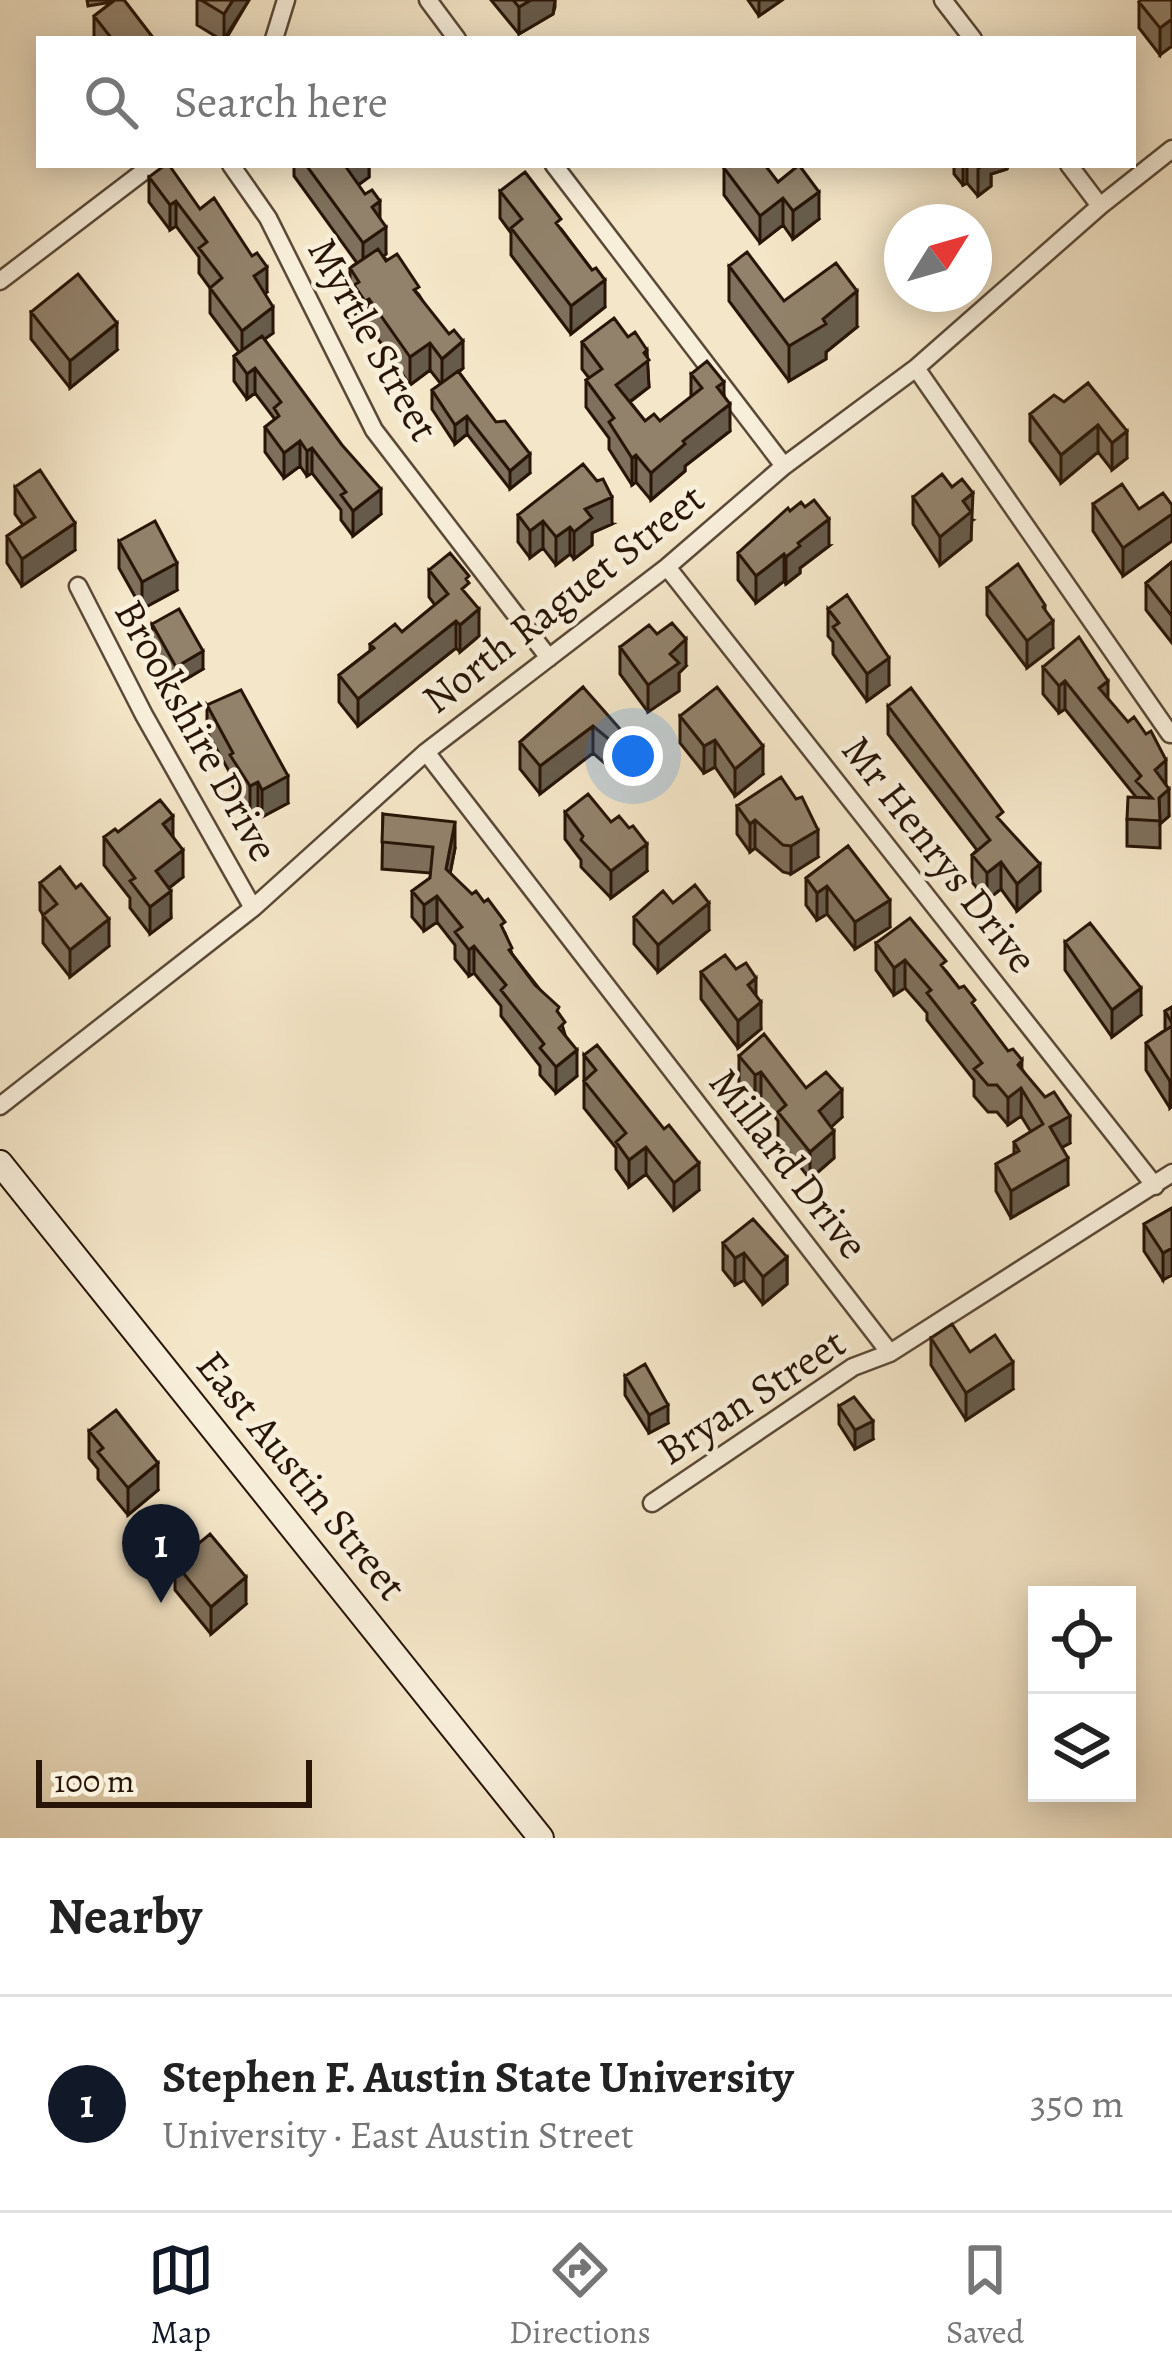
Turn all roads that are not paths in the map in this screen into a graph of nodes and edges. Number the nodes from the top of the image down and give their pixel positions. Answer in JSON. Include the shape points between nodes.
{"nodes":[{"id":1,"x":286,"y":0,"type":"edge"},
{"id":2,"x":428,"y":0,"type":"edge"},
{"id":3,"x":943,"y":0,"type":"edge"},
{"id":4,"x":275,"y":36,"type":"edge"},
{"id":5,"x":455,"y":36,"type":"edge"},
{"id":6,"x":971,"y":36,"type":"edge"},
{"id":7,"x":1172,"y":149,"type":"edge"},
{"id":8,"x":148,"y":168,"type":"edge"},
{"id":9,"x":234,"y":168,"type":"edge"},
{"id":10,"x":556,"y":168,"type":"edge"},
{"id":11,"x":1071,"y":168,"type":"edge"},
{"id":12,"x":1100,"y":206,"type":"junction"},
{"id":13,"x":0,"y":281,"type":"edge"},
{"id":14,"x":916,"y":368,"type":"junction"},
{"id":15,"x":784,"y":466,"type":"junction"},
{"id":16,"x":668,"y":567,"type":"junction"},
{"id":17,"x":78,"y":586,"type":"dead end"},
{"id":18,"x":549,"y":658,"type":"junction"},
{"id":19,"x":1170,"y":734,"type":"edge"},
{"id":20,"x":426,"y":752,"type":"junction"},
{"id":21,"x":253,"y":908,"type":"junction"},
{"id":22,"x":0,"y":1106,"type":"edge"},
{"id":23,"x":0,"y":1163,"type":"edge"},
{"id":24,"x":1172,"y":1173,"type":"edge"},
{"id":25,"x":1155,"y":1186,"type":"junction"},
{"id":26,"x":890,"y":1353,"type":"junction"},
{"id":27,"x":652,"y":1503,"type":"dead end"},
{"id":28,"x":541,"y":1838,"type":"edge"}],
"edges":[{"from":1,"to":4,"type":"street"},
{"from":2,"to":5,"type":"street"},
{"from":3,"to":6,"type":"street"},
{"from":7,"to":12,"type":"street","name":"North Raguet Street"},
{"from":8,"to":13,"type":"street"},
{"from":9,"to":18,"type":"street","name":"Myrtle Street","via":[[268,218],[374,430]]},
{"from":10,"to":15,"type":"street"},
{"from":11,"to":12,"type":"street"},
{"from":12,"to":14,"type":"street","name":"North Raguet Street"},
{"from":14,"to":15,"type":"street","name":"North Raguet Street"},
{"from":14,"to":19,"type":"street"},
{"from":15,"to":16,"type":"street","name":"North Raguet Street"},
{"from":16,"to":18,"type":"street","name":"North Raguet Street"},
{"from":16,"to":25,"type":"street","name":"Mr Henrys Drive"},
{"from":17,"to":21,"type":"street","name":"Brookshire Drive"},
{"from":18,"to":20,"type":"street","name":"North Raguet Street"},
{"from":20,"to":21,"type":"street","name":"North Raguet Street"},
{"from":20,"to":26,"type":"street","name":"Millard Drive"},
{"from":21,"to":22,"type":"street","name":"North Raguet Street"},
{"from":23,"to":28,"type":"main road","name":"East Austin Street"},
{"from":24,"to":25,"type":"street"},
{"from":25,"to":26,"type":"street"},
{"from":26,"to":27,"type":"street","name":"Bryan Street","via":[[853,1367]]}]}
